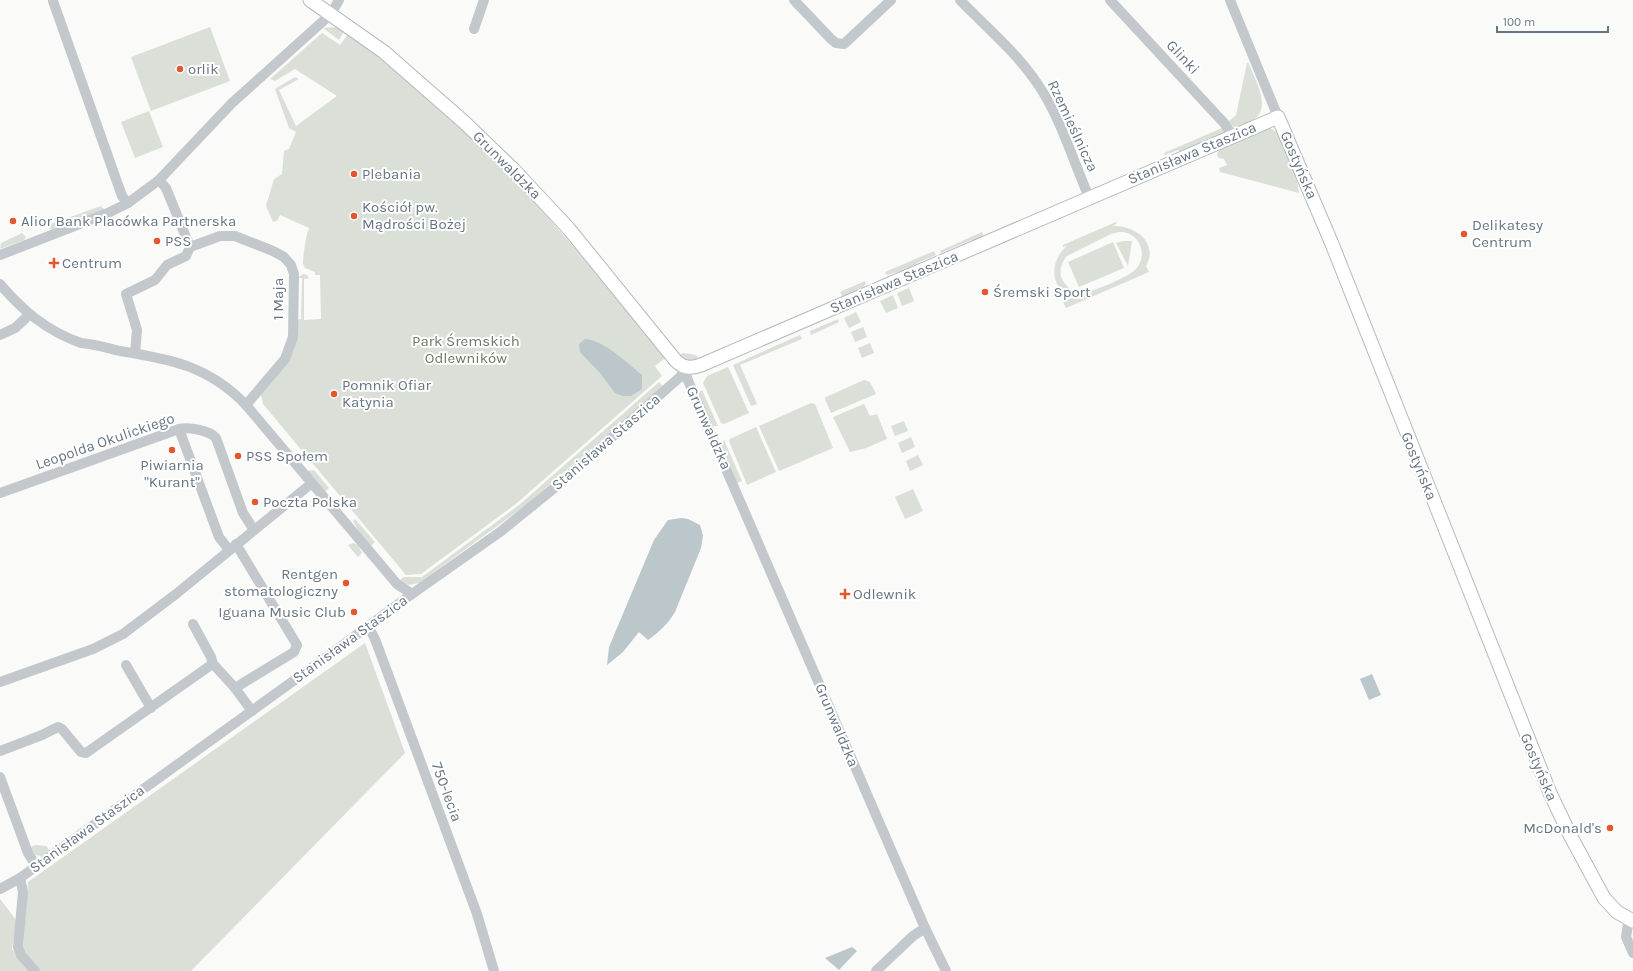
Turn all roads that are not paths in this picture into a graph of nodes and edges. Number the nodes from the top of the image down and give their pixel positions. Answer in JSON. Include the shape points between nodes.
{"nodes":[{"id":1,"x":310,"y":0,"type":"edge"},
{"id":2,"x":339,"y":0,"type":"edge"},
{"id":3,"x":484,"y":0,"type":"edge"},
{"id":4,"x":794,"y":0,"type":"edge"},
{"id":5,"x":891,"y":0,"type":"edge"},
{"id":6,"x":960,"y":0,"type":"edge"},
{"id":7,"x":1110,"y":0,"type":"edge"},
{"id":8,"x":1230,"y":0,"type":"edge"},
{"id":9,"x":53,"y":1,"type":"edge"},
{"id":10,"x":331,"y":14,"type":"junction"},
{"id":11,"x":474,"y":29,"type":"dead end"},
{"id":12,"x":1278,"y":117,"type":"junction"},
{"id":13,"x":1233,"y":136,"type":"junction"},
{"id":14,"x":160,"y":180,"type":"junction"},
{"id":15,"x":1089,"y":198,"type":"junction"},
{"id":16,"x":128,"y":203,"type":"junction"},
{"id":17,"x":190,"y":247,"type":"junction"},
{"id":18,"x":0,"y":255,"type":"edge"},
{"id":19,"x":0,"y":284,"type":"edge"},
{"id":20,"x":29,"y":315,"type":"junction"},
{"id":21,"x":0,"y":335,"type":"edge"},
{"id":22,"x":135,"y":353,"type":"junction"},
{"id":23,"x":686,"y":367,"type":"junction"},
{"id":24,"x":246,"y":405,"type":"junction"},
{"id":25,"x":179,"y":429,"type":"junction"},
{"id":26,"x":312,"y":483,"type":"junction"},
{"id":27,"x":0,"y":493,"type":"edge"},
{"id":28,"x":254,"y":530,"type":"junction"},
{"id":29,"x":232,"y":547,"type":"junction"},
{"id":30,"x":412,"y":594,"type":"junction"},
{"id":31,"x":193,"y":624,"type":"dead end"},
{"id":32,"x":368,"y":626,"type":"junction"},
{"id":33,"x":213,"y":664,"type":"junction"},
{"id":34,"x":126,"y":665,"type":"dead end"},
{"id":35,"x":0,"y":682,"type":"edge"},
{"id":36,"x":235,"y":688,"type":"junction"},
{"id":37,"x":151,"y":708,"type":"junction"},
{"id":38,"x":252,"y":711,"type":"junction"},
{"id":39,"x":0,"y":751,"type":"edge"},
{"id":40,"x":0,"y":777,"type":"edge"},
{"id":41,"x":36,"y":866,"type":"junction"},
{"id":42,"x":20,"y":878,"type":"junction"},
{"id":43,"x":0,"y":888,"type":"edge"},
{"id":44,"x":1632,"y":919,"type":"edge"},
{"id":45,"x":925,"y":928,"type":"junction"},
{"id":46,"x":1633,"y":953,"type":"edge"},
{"id":47,"x":35,"y":971,"type":"edge"},
{"id":48,"x":494,"y":971,"type":"edge"},
{"id":49,"x":876,"y":971,"type":"edge"},
{"id":50,"x":946,"y":971,"type":"edge"}],
"edges":[{"from":1,"to":10,"type":"main road","name":"Grunwaldzka"},
{"from":2,"to":10,"type":"street"},
{"from":3,"to":11,"type":"street"},
{"from":4,"to":5,"type":"street","via":[[836,44],[844,44]]},
{"from":6,"to":15,"type":"street","name":"Rzemieślnicza","via":[[1025,67],[1038,84]]},
{"from":7,"to":13,"type":"street","name":"Glinki","via":[[1224,123]]},
{"from":8,"to":12,"type":"street","name":"Gostyńska"},
{"from":9,"to":16,"type":"street","via":[[122,196]]},
{"from":10,"to":14,"type":"street","via":[[232,103]]},
{"from":10,"to":23,"type":"main road","name":"Grunwaldzka","via":[[390,57],[514,170],[569,228],[676,361]]},
{"from":12,"to":13,"type":"main road","name":"Stanisława Staszica"},
{"from":12,"to":44,"type":"main road","name":"Gostyńska","via":[[1332,244],[1550,793],[1600,892],[1613,908]]},
{"from":13,"to":15,"type":"main road","name":"Stanisława Staszica"},
{"from":14,"to":16,"type":"street"},
{"from":14,"to":17,"type":"street","via":[[166,188]]},
{"from":15,"to":23,"type":"main road","name":"Stanisława Staszica","via":[[701,366]]},
{"from":16,"to":18,"type":"street"},
{"from":17,"to":22,"type":"street","name":"1 Maja","via":[[186,256],[167,265],[154,280],[126,294],[137,330]]},
{"from":17,"to":24,"type":"street","name":"1 Maja","via":[[220,236],[235,236],[273,251],[284,257],[291,265],[294,274],[294,298],[289,352],[282,364]]},
{"from":19,"to":20,"type":"street"},
{"from":20,"to":21,"type":"street","via":[[15,328]]},
{"from":20,"to":22,"type":"street","via":[[81,343]]},
{"from":22,"to":24,"type":"street","via":[[161,357],[196,368],[226,387]]},
{"from":23,"to":30,"type":"street","name":"Stanisława Staszica","via":[[677,379],[537,502],[473,552]]},
{"from":23,"to":45,"type":"street","name":"Grunwaldzka","via":[[687,378],[703,416]]},
{"from":24,"to":26,"type":"street"},
{"from":25,"to":27,"type":"street","name":"Leopolda Okulickiego"},
{"from":25,"to":28,"type":"street","name":"Leopolda Okulickiego","via":[[207,432],[215,436],[243,513]]},
{"from":25,"to":29,"type":"street","via":[[219,537]]},
{"from":26,"to":28,"type":"street"},
{"from":26,"to":30,"type":"street","via":[[397,584]]},
{"from":28,"to":29,"type":"street"},
{"from":29,"to":35,"type":"street","via":[[176,594],[118,637],[93,649]]},
{"from":29,"to":36,"type":"street","via":[[297,645],[294,652]]},
{"from":30,"to":32,"type":"street","name":"Stanisława Staszica"},
{"from":31,"to":33,"type":"street"},
{"from":32,"to":38,"type":"street","name":"Stanisława Staszica"},
{"from":32,"to":48,"type":"street","name":"750-lecia","via":[[477,914]]},
{"from":33,"to":36,"type":"street"},
{"from":33,"to":37,"type":"street"},
{"from":34,"to":37,"type":"street"},
{"from":36,"to":38,"type":"street"},
{"from":37,"to":39,"type":"street","via":[[86,753],[81,752],[62,728],[58,727]]},
{"from":38,"to":41,"type":"street","name":"Stanisława Staszica"},
{"from":40,"to":41,"type":"street","via":[[28,853]]},
{"from":41,"to":42,"type":"street","name":"Stanisława Staszica"},
{"from":42,"to":43,"type":"street","name":"Stanisława Staszica"},
{"from":42,"to":47,"type":"street","via":[[23,889],[18,947],[21,955]]},
{"from":44,"to":46,"type":"street","via":[[1626,937]]},
{"from":45,"to":49,"type":"street"},
{"from":45,"to":50,"type":"street","name":"Grunwaldzka"}]}
